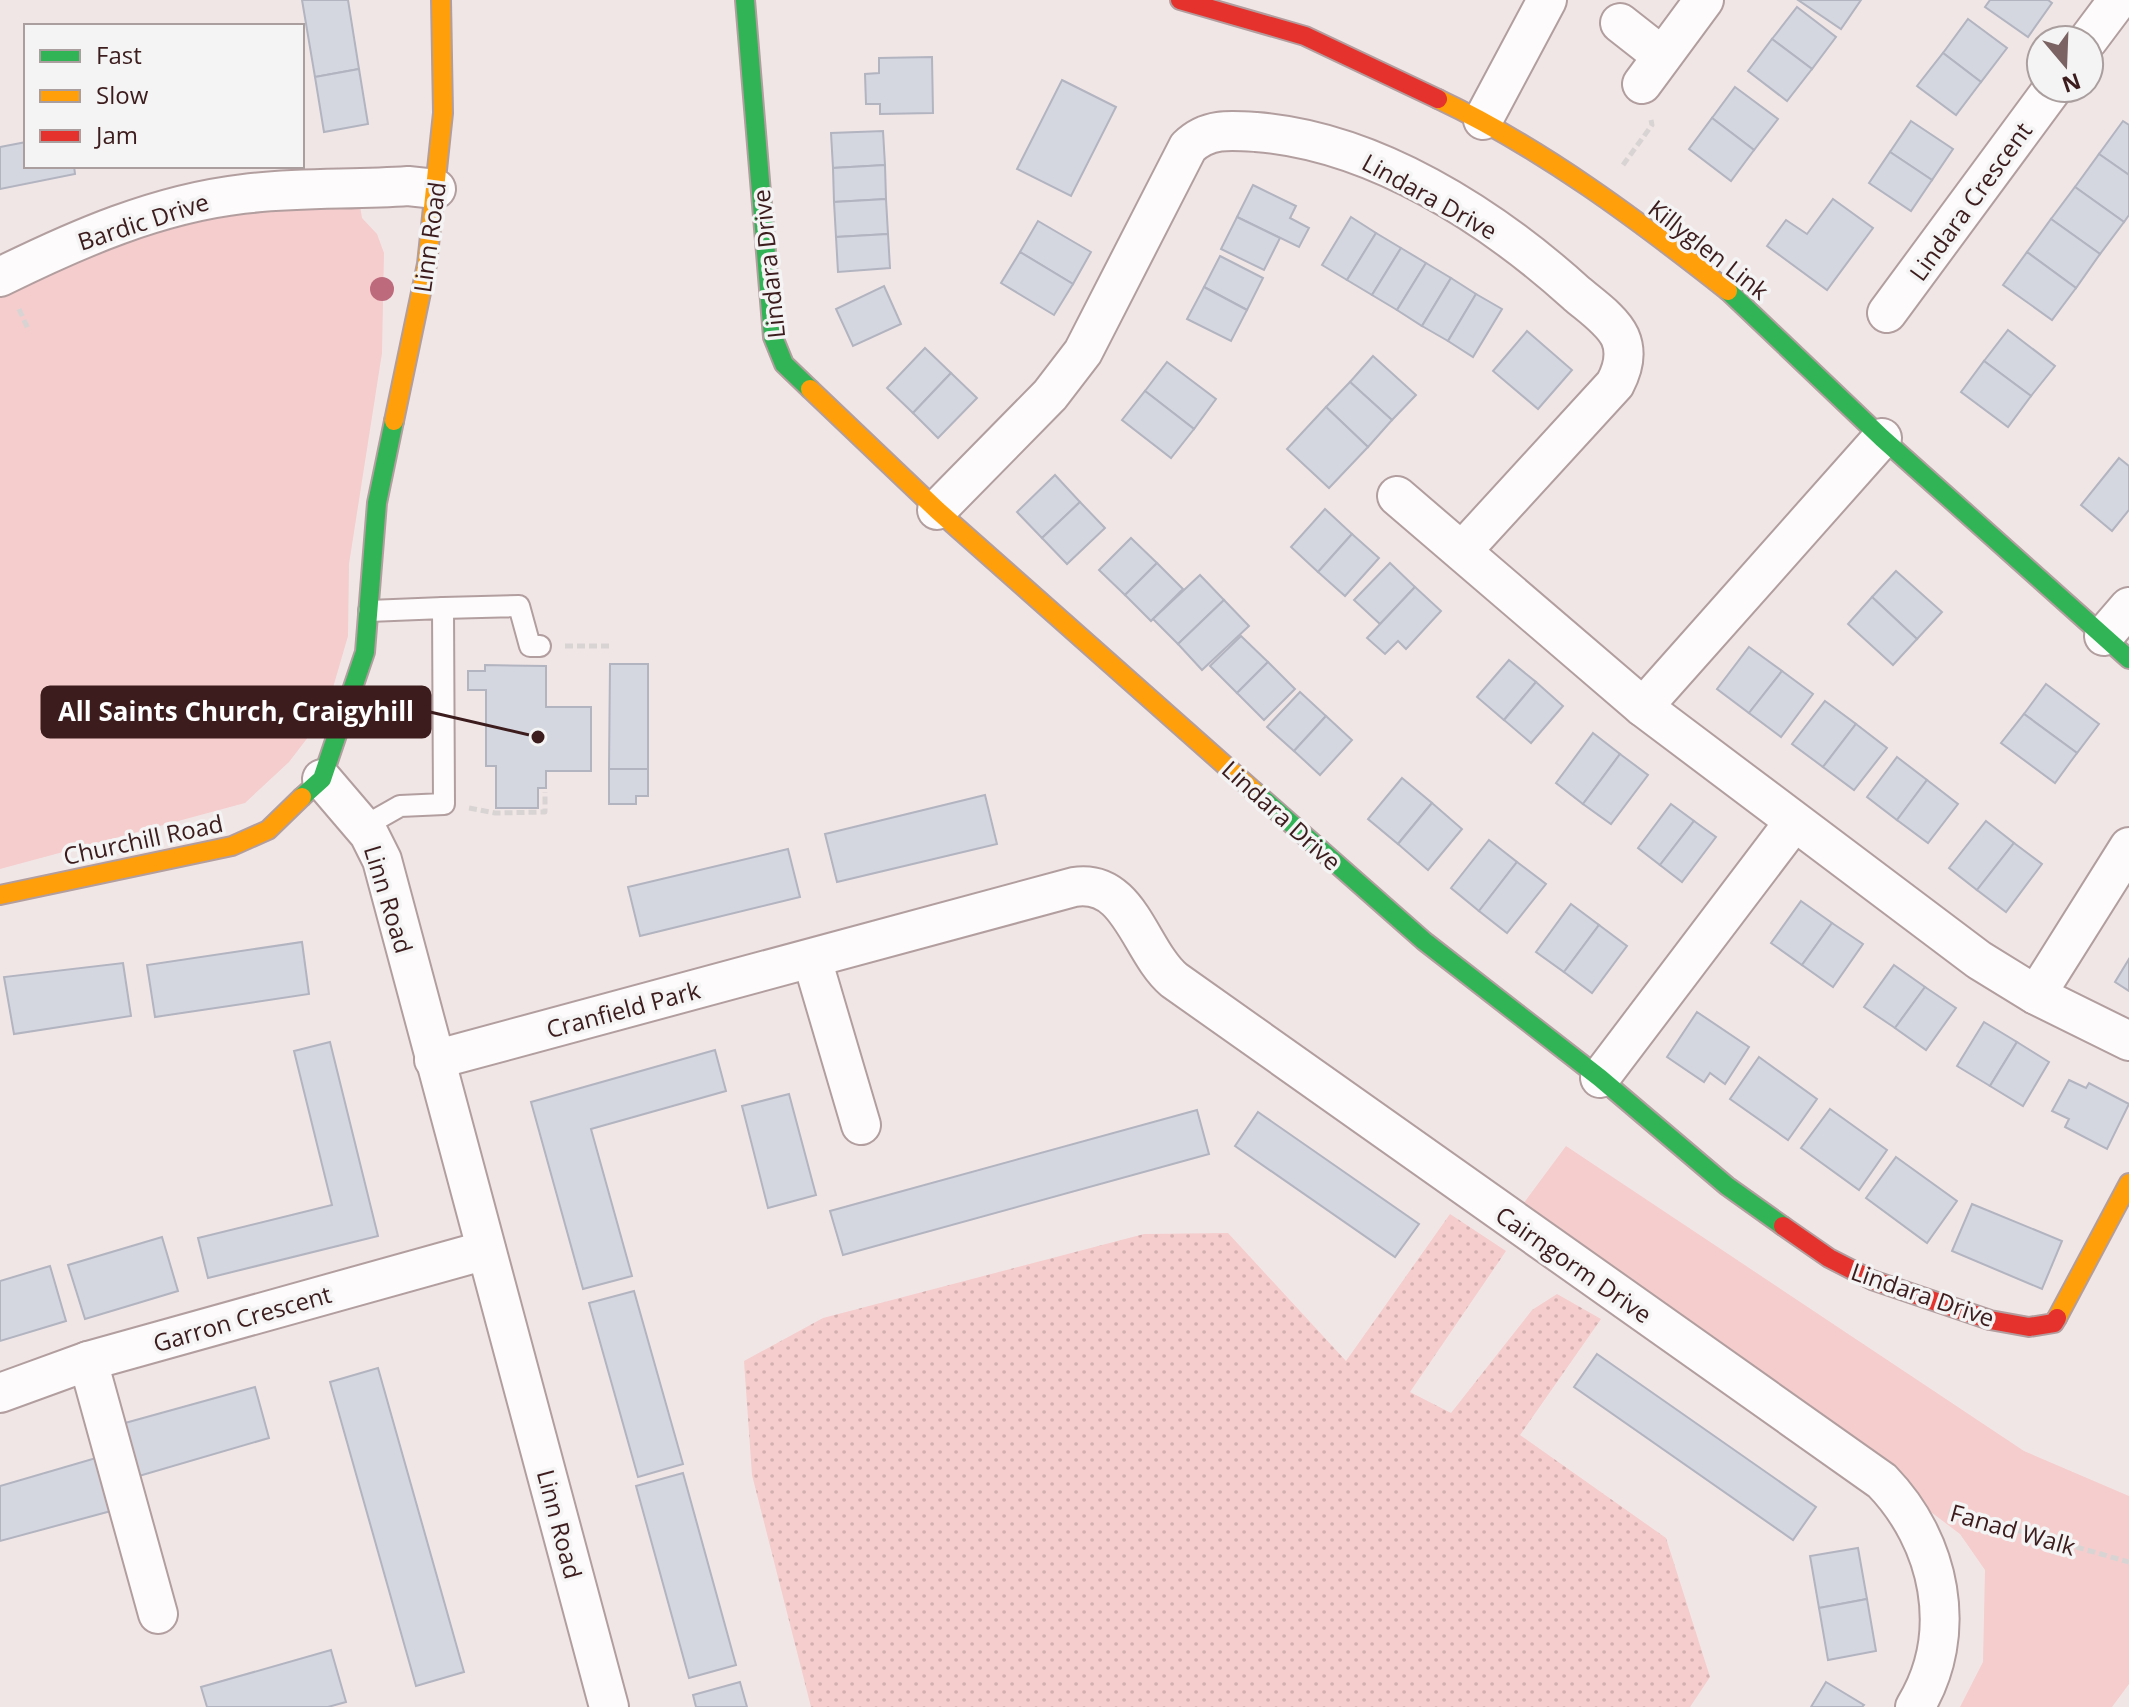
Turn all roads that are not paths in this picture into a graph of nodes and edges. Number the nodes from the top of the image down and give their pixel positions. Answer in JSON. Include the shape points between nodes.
{"nodes":[{"id":1,"x":441,"y":0,"type":"edge"},
{"id":2,"x":745,"y":0,"type":"edge"},
{"id":3,"x":1180,"y":0,"type":"edge"},
{"id":4,"x":1547,"y":0,"type":"edge"},
{"id":5,"x":1704,"y":0,"type":"edge"},
{"id":6,"x":2118,"y":0,"type":"edge"},
{"id":7,"x":1620,"y":23,"type":"dead end"},
{"id":8,"x":2100,"y":24,"type":"edge"},
{"id":9,"x":2041,"y":104,"type":"edge"},
{"id":10,"x":1483,"y":120,"type":"junction"},
{"id":11,"x":436,"y":189,"type":"junction"},
{"id":12,"x":0,"y":277,"type":"edge"},
{"id":13,"x":1887,"y":313,"type":"dead end"},
{"id":14,"x":1882,"y":438,"type":"junction"},
{"id":15,"x":1397,"y":496,"type":"dead end"},
{"id":16,"x":937,"y":510,"type":"junction"},
{"id":17,"x":1462,"y":551,"type":"junction"},
{"id":18,"x":2129,"y":607,"type":"edge"},
{"id":19,"x":443,"y":608,"type":"junction"},
{"id":20,"x":369,"y":611,"type":"junction"},
{"id":21,"x":540,"y":646,"type":"road end"},
{"id":22,"x":2116,"y":647,"type":"edge"},
{"id":23,"x":1643,"y":707,"type":"junction"},
{"id":24,"x":322,"y":779,"type":"junction"},
{"id":25,"x":1794,"y":822,"type":"junction"},
{"id":26,"x":363,"y":827,"type":"junction"},
{"id":27,"x":2129,"y":847,"type":"edge"},
{"id":28,"x":1089,"y":885,"type":"joint"},
{"id":29,"x":0,"y":895,"type":"edge"},
{"id":30,"x":812,"y":959,"type":"junction"},
{"id":31,"x":2036,"y":995,"type":"junction"},
{"id":32,"x":2129,"y":1041,"type":"edge"},
{"id":33,"x":434,"y":1060,"type":"junction"},
{"id":34,"x":1600,"y":1078,"type":"junction"},
{"id":35,"x":861,"y":1125,"type":"dead end"},
{"id":36,"x":2129,"y":1183,"type":"edge"},
{"id":37,"x":486,"y":1250,"type":"junction"},
{"id":38,"x":88,"y":1361,"type":"junction"},
{"id":39,"x":0,"y":1393,"type":"edge"},
{"id":40,"x":158,"y":1614,"type":"dead end"},
{"id":41,"x":609,"y":1707,"type":"edge"},
{"id":42,"x":1915,"y":1707,"type":"edge"}],
"edges":[{"from":1,"to":11,"type":"street","name":"Linn Road","via":[[443,113]]},
{"from":2,"to":16,"type":"street","name":"Lindara Drive","via":[[775,346],[788,368]]},
{"from":3,"to":10,"type":"street","name":"Killyglen Link","via":[[1305,36]]},
{"from":4,"to":10,"type":"street"},
{"from":5,"to":7,"type":"street","via":[[1652,70]]},
{"from":6,"to":8,"type":"street"},
{"from":9,"to":13,"type":"street","name":"Lindara Crescent"},
{"from":10,"to":14,"type":"street","name":"Killyglen Link","via":[[1658,236],[1745,305]]},
{"from":11,"to":12,"type":"street","name":"Bardic Drive","via":[[292,190],[210,199],[110,227]]},
{"from":11,"to":20,"type":"street","name":"Linn Road","via":[[427,264],[377,503]]},
{"from":14,"to":22,"type":"street","name":"Killyglen Link"},
{"from":14,"to":23,"type":"street"},
{"from":15,"to":17,"type":"street"},
{"from":16,"to":17,"type":"street","name":"Lindara Drive","via":[[1050,395],[1083,352],[1188,147],[1216,131],[1257,132],[1335,147],[1415,182],[1552,271],[1619,335],[1623,362],[1615,384]]},
{"from":16,"to":34,"type":"street","name":"Lindara Drive","via":[[1424,941]]},
{"from":17,"to":23,"type":"street"},
{"from":18,"to":22,"type":"street"},
{"from":19,"to":20,"type":"lane"},
{"from":19,"to":21,"type":"lane","via":[[519,606],[530,646]]},
{"from":19,"to":26,"type":"lane","via":[[444,804],[400,806]]},
{"from":20,"to":24,"type":"street","name":"Linn Road","via":[[365,652]]},
{"from":23,"to":25,"type":"street"},
{"from":24,"to":26,"type":"street","name":"Linn Road"},
{"from":24,"to":29,"type":"street","name":"Churchill Road","via":[[268,830],[232,846]]},
{"from":25,"to":31,"type":"street","via":[[1986,965]]},
{"from":25,"to":34,"type":"street"},
{"from":26,"to":33,"type":"street","name":"Linn Road","via":[[382,860]]},
{"from":27,"to":31,"type":"street"},
{"from":28,"to":30,"type":"street","name":"Cranfield Park"},
{"from":28,"to":42,"type":"street","name":"Cairngorm Drive","via":[[1106,889],[1119,900],[1156,962],[1174,980],[1841,1450],[1897,1496],[1926,1546],[1939,1594],[1934,1662]]},
{"from":30,"to":33,"type":"street","name":"Cranfield Park"},
{"from":30,"to":35,"type":"street"},
{"from":31,"to":32,"type":"street"},
{"from":33,"to":37,"type":"street","name":"Linn Road"},
{"from":34,"to":36,"type":"street","name":"Lindara Drive","via":[[1727,1186],[1829,1258],[1887,1285],[2021,1327],[2044,1327],[2060,1317]]},
{"from":37,"to":38,"type":"street","name":"Garron Crescent"},
{"from":37,"to":41,"type":"street","name":"Linn Road"},
{"from":38,"to":39,"type":"street","name":"Garron Crescent"},
{"from":38,"to":40,"type":"street"}]}
